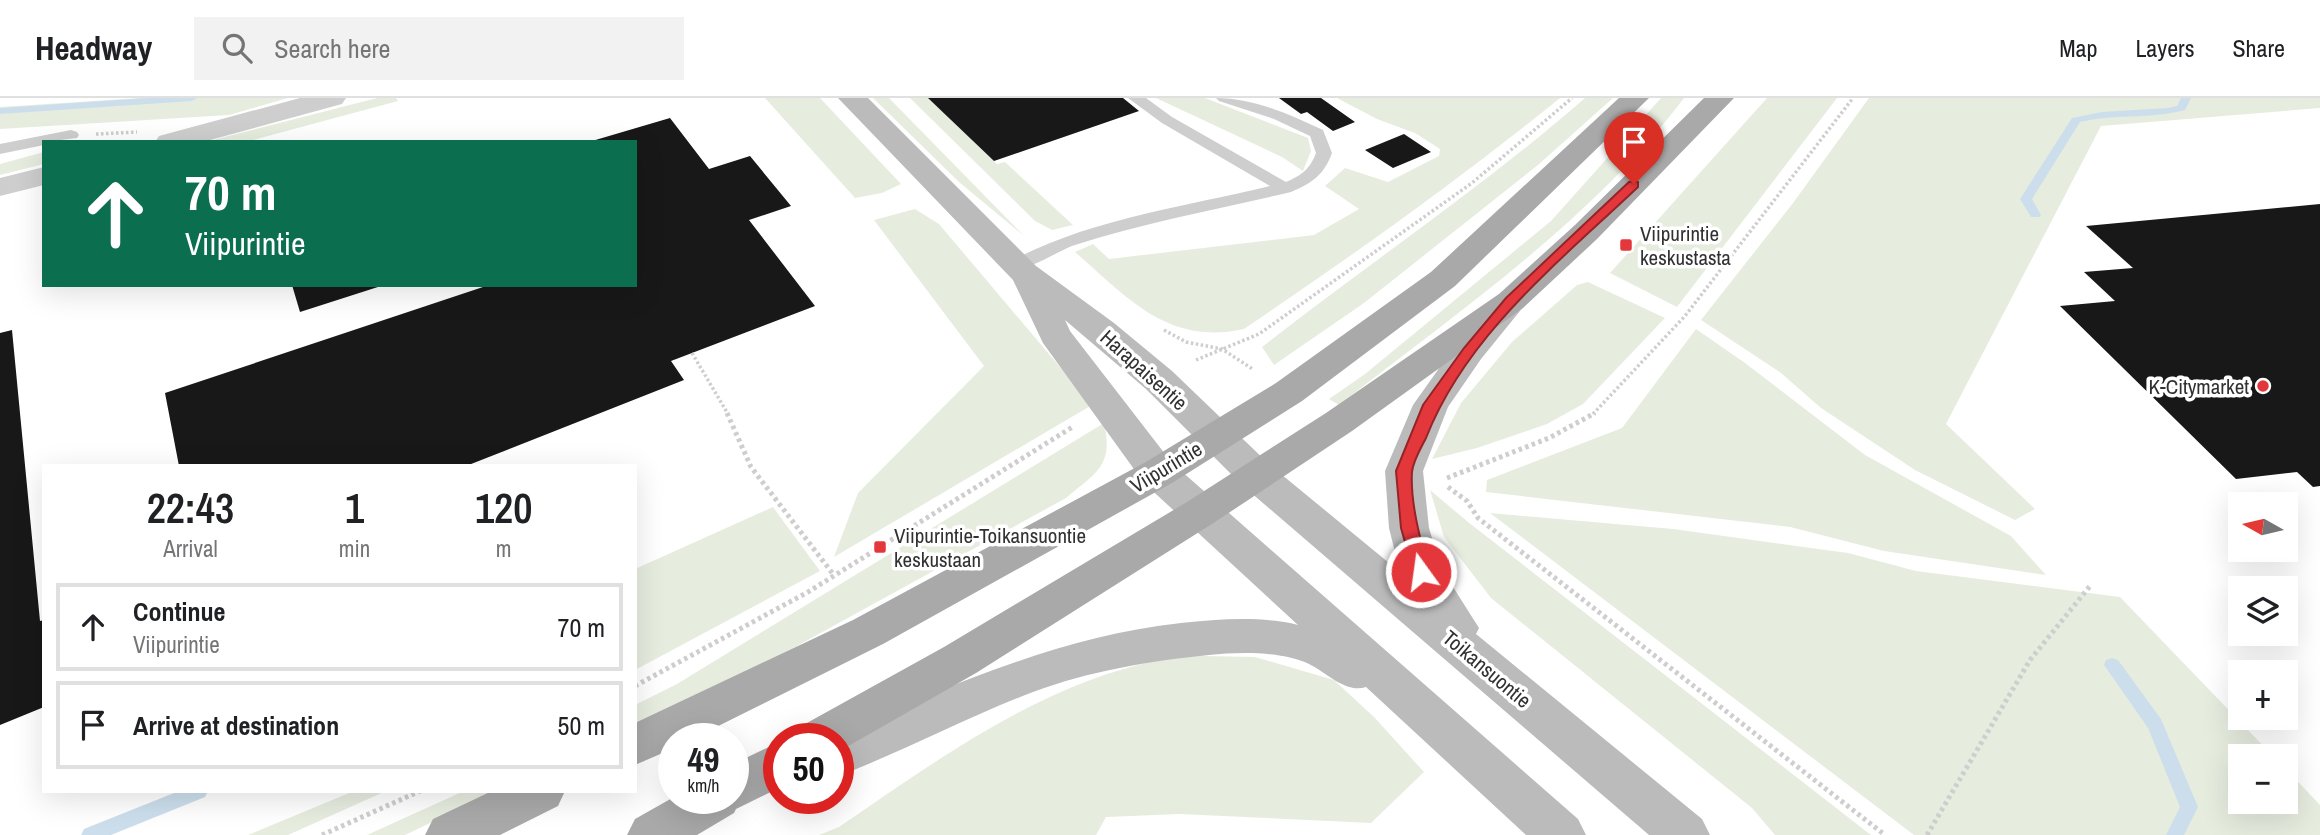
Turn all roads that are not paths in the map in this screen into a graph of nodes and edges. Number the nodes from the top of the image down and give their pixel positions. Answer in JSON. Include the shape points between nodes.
{"nodes":[{"id":1,"x":332,"y":98,"type":"edge"},
{"id":2,"x":852,"y":98,"type":"edge"},
{"id":3,"x":1136,"y":98,"type":"edge"},
{"id":4,"x":1224,"y":98,"type":"edge"},
{"id":5,"x":1635,"y":98,"type":"edge"},
{"id":6,"x":1720,"y":98,"type":"edge"},
{"id":7,"x":71,"y":135,"type":"road end"},
{"id":8,"x":46,"y":140,"type":"edge"},
{"id":9,"x":176,"y":140,"type":"edge"},
{"id":10,"x":42,"y":141,"type":"edge"},
{"id":11,"x":0,"y":149,"type":"edge"},
{"id":12,"x":42,"y":176,"type":"edge"},
{"id":13,"x":0,"y":187,"type":"edge"},
{"id":14,"x":1285,"y":188,"type":"junction"},
{"id":15,"x":1021,"y":269,"type":"junction"},
{"id":16,"x":1511,"y":301,"type":"junction"},
{"id":17,"x":1216,"y":436,"type":"junction"},
{"id":18,"x":1158,"y":473,"type":"junction"},
{"id":19,"x":1256,"y":475,"type":"junction"},
{"id":20,"x":1201,"y":512,"type":"junction"},
{"id":21,"x":1479,"y":662,"type":"junction"},
{"id":22,"x":1414,"y":703,"type":"junction"},
{"id":23,"x":848,"y":723,"type":"edge"},
{"id":24,"x":637,"y":744,"type":"edge"},
{"id":25,"x":854,"y":748,"type":"edge"},
{"id":26,"x":763,"y":788,"type":"edge"},
{"id":27,"x":537,"y":793,"type":"edge"},
{"id":28,"x":689,"y":814,"type":"edge"},
{"id":29,"x":450,"y":835,"type":"edge"},
{"id":30,"x":652,"y":835,"type":"edge"},
{"id":31,"x":1561,"y":835,"type":"edge"},
{"id":32,"x":1685,"y":835,"type":"edge"}],
"edges":[{"from":1,"to":9,"type":"street"},
{"from":2,"to":15,"type":"main road","name":"Harapaisentie"},
{"from":3,"to":14,"type":"lane"},
{"from":4,"to":14,"type":"lane","via":[[1317,133],[1324,153],[1319,169],[1307,180]]},
{"from":5,"to":17,"type":"main road","name":"Viipurintie","via":[[1443,279],[1289,392]]},
{"from":6,"to":16,"type":"main road"},
{"from":7,"to":8,"type":"lane"},
{"from":10,"to":11,"type":"lane"},
{"from":12,"to":13,"type":"street"},
{"from":14,"to":15,"type":"lane","via":[[1098,232],[1051,247]]},
{"from":15,"to":17,"type":"main road","name":"Harapaisentie","via":[[1112,339]]},
{"from":15,"to":18,"type":"main road","name":"Harapaisentie","via":[[1055,335]]},
{"from":16,"to":19,"type":"main road"},
{"from":16,"to":21,"type":"main road","via":[[1431,405],[1404,471],[1409,528],[1421,572]]},
{"from":17,"to":18,"type":"main road","name":"Viipurintie"},
{"from":17,"to":19,"type":"main road","name":"Harapaisentie"},
{"from":18,"to":20,"type":"main road"},
{"from":18,"to":24,"type":"main road","name":"Viipurintie","via":[[867,632]]},
{"from":19,"to":20,"type":"main road"},
{"from":19,"to":21,"type":"main road","name":"Toikansuontie"},
{"from":20,"to":22,"type":"main road"},
{"from":20,"to":23,"type":"main road"},
{"from":21,"to":32,"type":"main road","name":"Toikansuontie"},
{"from":22,"to":25,"type":"main road","via":[[1319,648],[1279,638],[1213,637],[1135,646],[1026,675]]},
{"from":22,"to":31,"type":"main road"},
{"from":26,"to":30,"type":"main road"},
{"from":27,"to":29,"type":"main road"},
{"from":28,"to":30,"type":"main road"}]}
